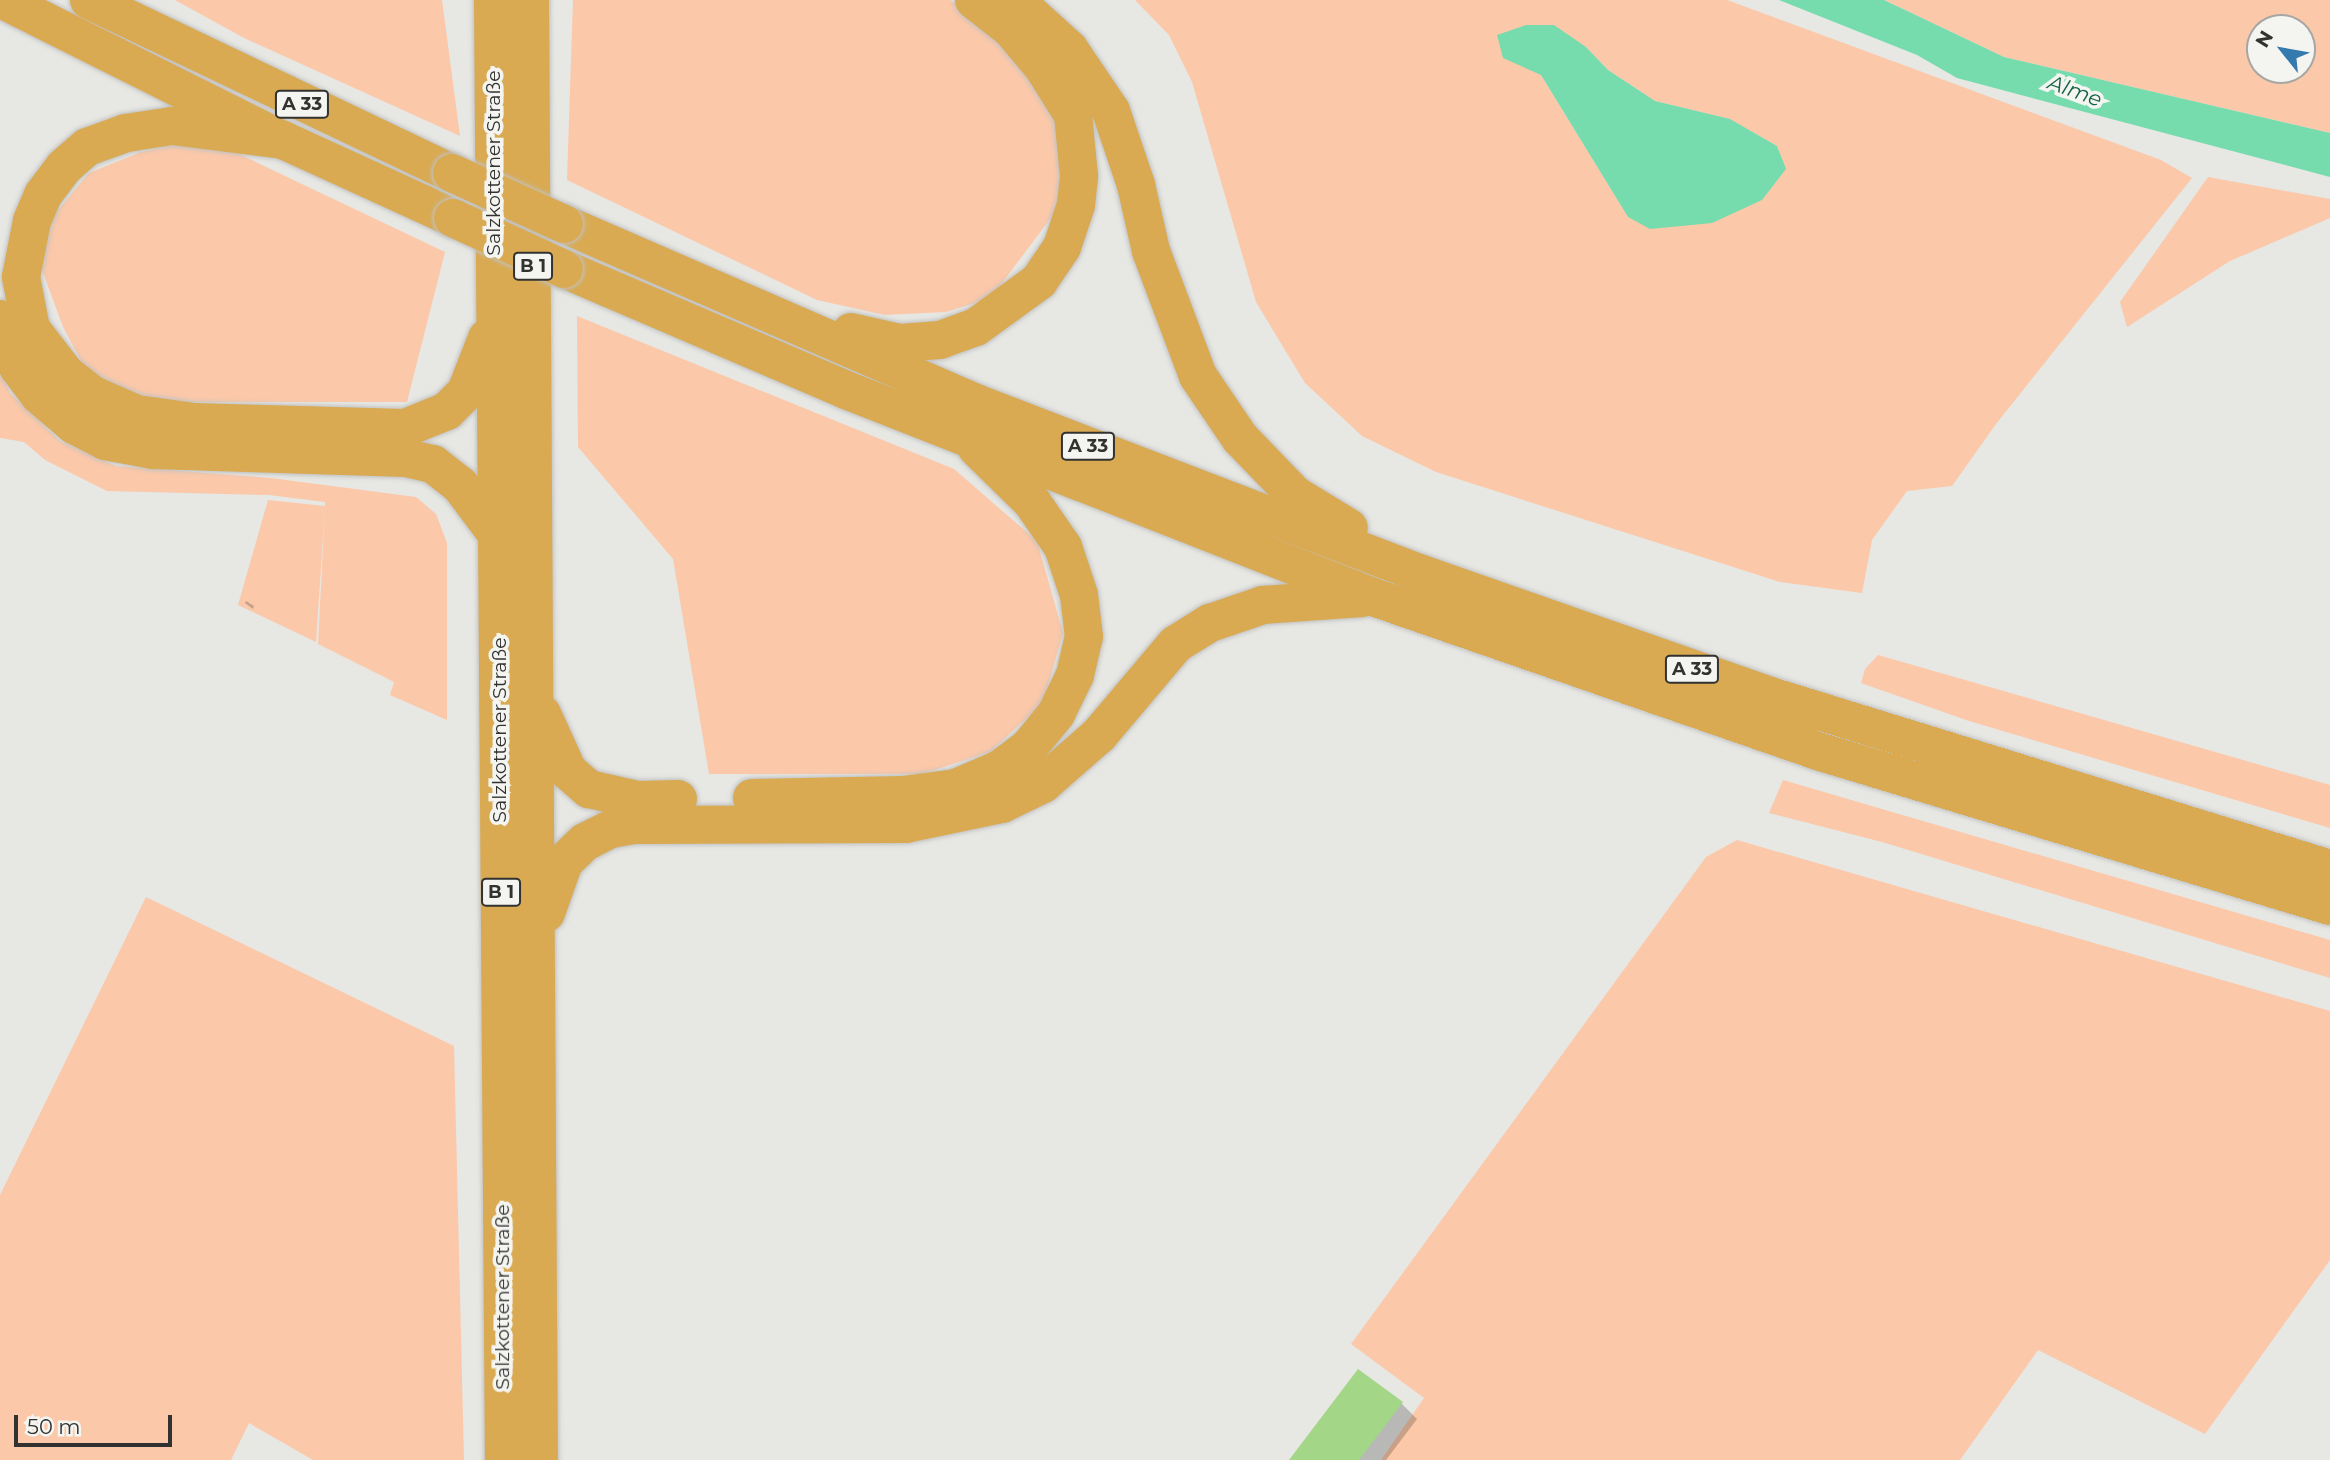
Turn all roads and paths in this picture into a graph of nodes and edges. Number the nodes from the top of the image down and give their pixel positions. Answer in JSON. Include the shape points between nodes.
{"nodes":[{"id":1,"x":3,"y":0,"type":"edge"},
{"id":2,"x":89,"y":0,"type":"edge"},
{"id":3,"x":115,"y":0,"type":"edge"},
{"id":4,"x":493,"y":0,"type":"edge"},
{"id":5,"x":530,"y":0,"type":"edge"},
{"id":6,"x":974,"y":0,"type":"edge"},
{"id":7,"x":1015,"y":0,"type":"edge"},
{"id":8,"x":153,"y":32,"type":"junction"},
{"id":9,"x":283,"y":140,"type":"junction"},
{"id":10,"x":495,"y":309,"type":"junction"},
{"id":11,"x":757,"y":311,"type":"junction"},
{"id":12,"x":0,"y":319,"type":"edge"},
{"id":13,"x":964,"y":436,"type":"junction"},
{"id":14,"x":499,"y":537,"type":"junction"},
{"id":15,"x":1422,"y":574,"type":"junction"},
{"id":16,"x":1373,"y":597,"type":"junction"},
{"id":17,"x":536,"y":699,"type":"junction"},
{"id":18,"x":2330,"y":869,"type":"edge"},
{"id":19,"x":2330,"y":906,"type":"edge"},
{"id":20,"x":537,"y":949,"type":"junction"},
{"id":21,"x":504,"y":1460,"type":"edge"},
{"id":22,"x":539,"y":1460,"type":"edge"}],
"edges":[{"from":1,"to":9,"type":"highway","number":"A 33"},
{"from":2,"to":8,"type":"highway","number":"A 33"},
{"from":3,"to":8,"type":"highway"},
{"from":4,"to":10,"type":"highway","name":"Salzkottener Straße","number":"B 1"},
{"from":5,"to":17,"type":"highway","name":"Salzkottener Straße","number":"B 1"},
{"from":6,"to":11,"type":"highway","via":[[1011,29],[1043,67],[1073,115],[1079,176],[1076,205],[1062,247],[1039,281],[976,327],[940,340],[900,344]]},
{"from":7,"to":15,"type":"highway","via":[[1069,49],[1111,111],[1171,312],[1198,376],[1240,438],[1295,495]]},
{"from":8,"to":11,"type":"highway","number":"A 33","bridge":true},
{"from":9,"to":10,"type":"highway","via":[[172,126],[126,132],[88,147],[64,167],[43,195],[32,222],[21,277],[31,329],[66,374],[93,395],[136,414],[405,428],[447,411],[466,391]]},
{"from":9,"to":13,"type":"highway","number":"A 33","bridge":true,"via":[[565,269]]},
{"from":10,"to":14,"type":"highway","name":"Salzkottener Straße","number":"B 1"},
{"from":11,"to":15,"type":"highway","number":"A 33","via":[[988,408]]},
{"from":12,"to":14,"type":"highway","via":[[18,367],[39,395],[65,419],[105,441],[153,450],[406,458],[433,464],[460,485]]},
{"from":13,"to":16,"type":"highway","number":"A 33"},
{"from":13,"to":17,"type":"highway","via":[[1032,502],[1063,548],[1084,637],[1075,675],[1056,715],[1029,747],[1000,769],[956,788],[903,795],[638,800],[609,796],[589,789],[568,771]]},
{"from":14,"to":21,"type":"highway","name":"Salzkottener Straße","number":"B 1"},
{"from":15,"to":18,"type":"highway","number":"A 33","via":[[1767,695]]},
{"from":16,"to":19,"type":"highway","number":"A 33","via":[[1824,753]]},
{"from":16,"to":20,"type":"highway","via":[[1263,605],[1210,623],[1177,644],[1099,735],[1044,784],[1002,804],[906,824],[634,825],[611,830],[585,842],[564,862]]},
{"from":17,"to":20,"type":"highway","name":"Salzkottener Straße","number":"B 1"},
{"from":20,"to":22,"type":"highway","name":"Salzkottener Straße","number":"B 1"}]}
